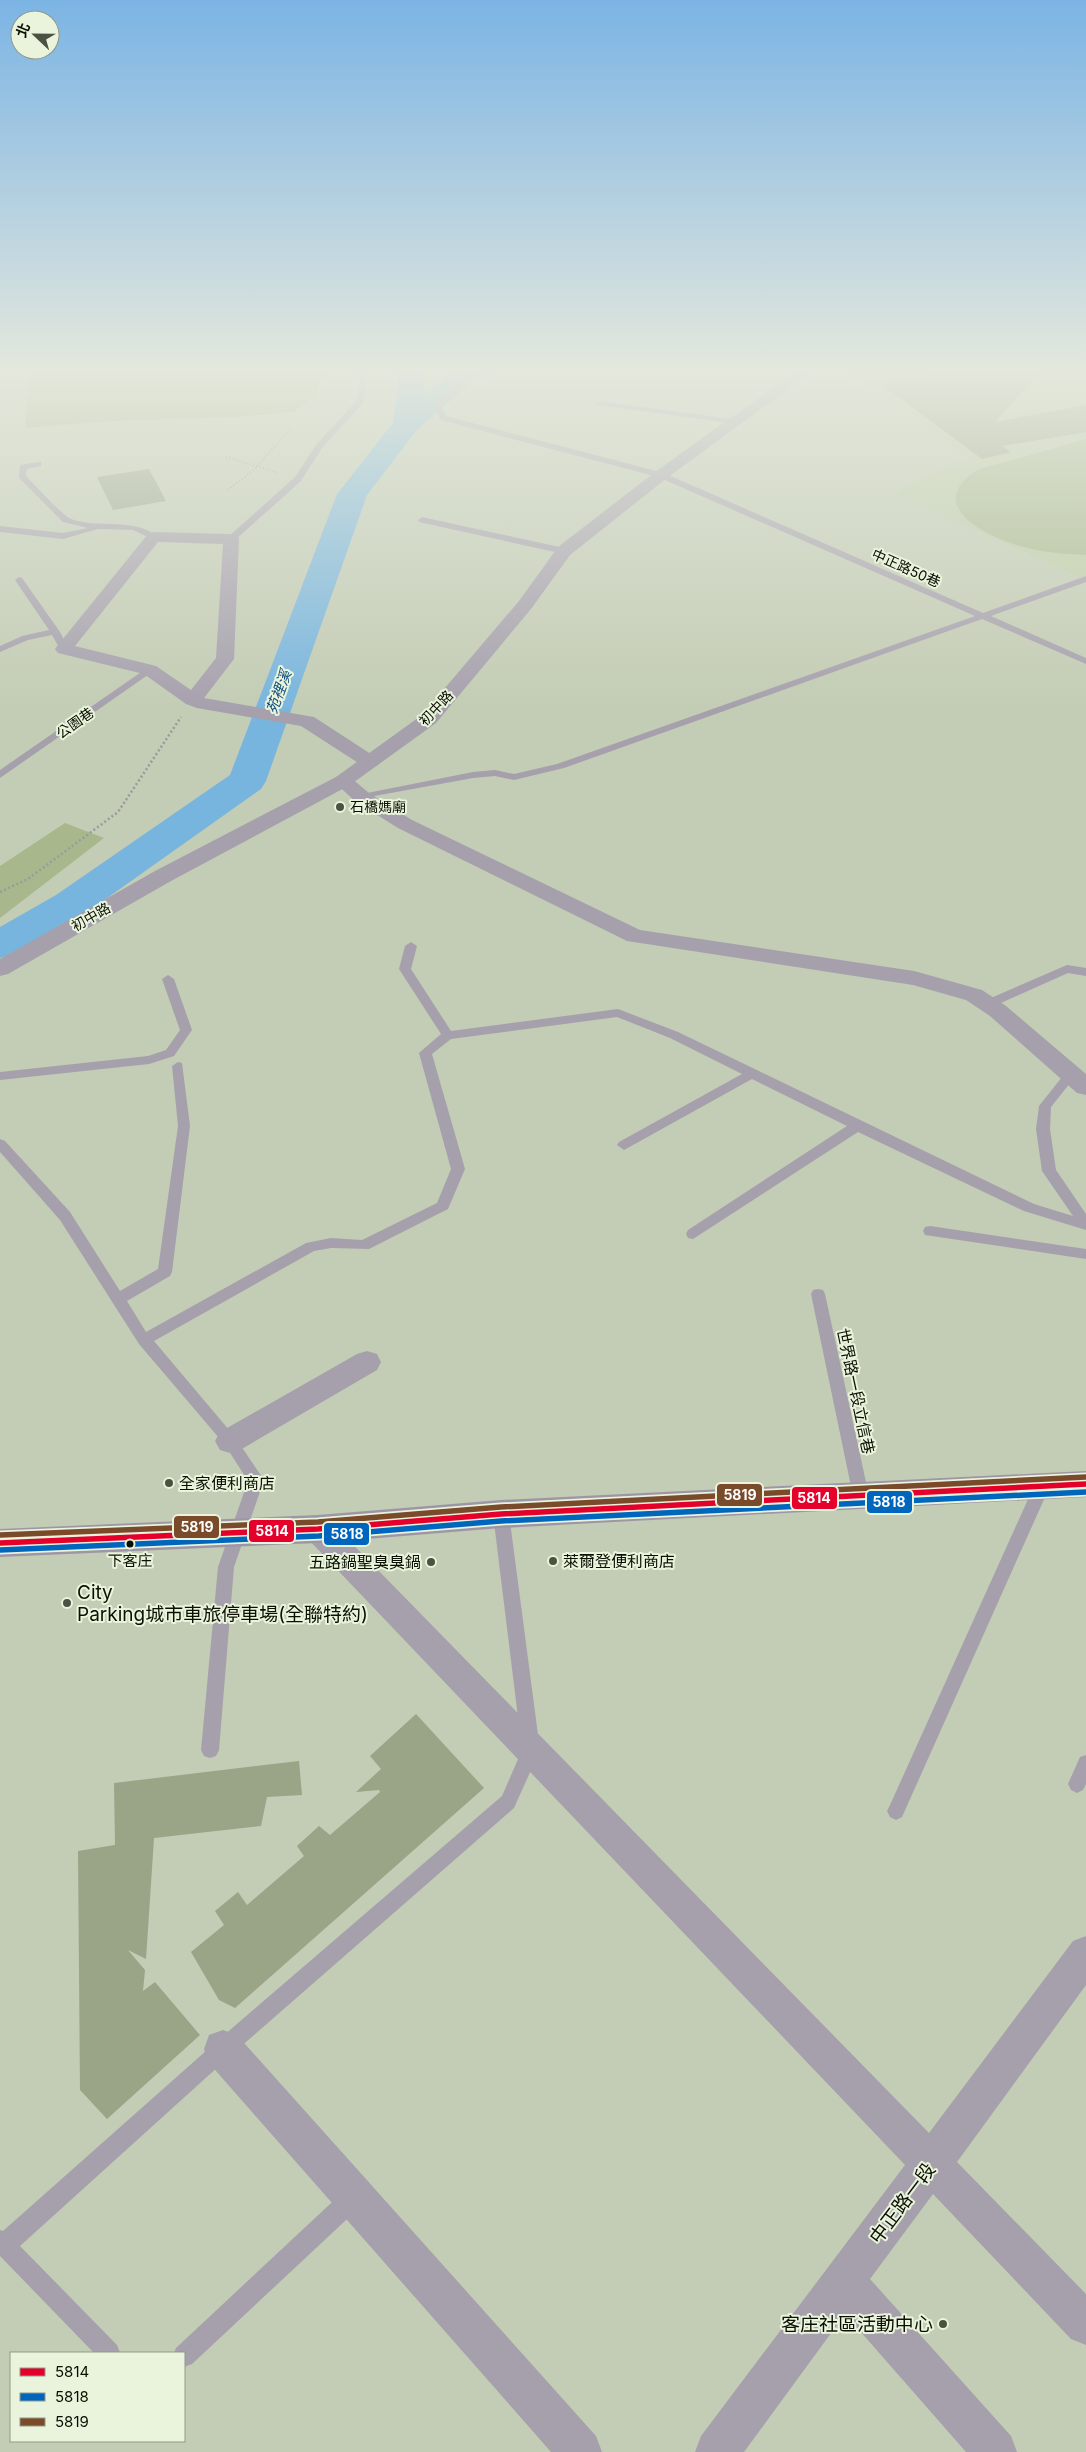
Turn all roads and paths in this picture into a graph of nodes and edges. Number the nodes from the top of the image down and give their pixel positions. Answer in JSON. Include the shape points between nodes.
{"nodes":[{"id":1,"x":28,"y":482,"type":"edge"},
{"id":2,"x":238,"y":482,"type":"edge"},
{"id":3,"x":295,"y":482,"type":"edge"},
{"id":4,"x":652,"y":482,"type":"edge"},
{"id":5,"x":678,"y":482,"type":"edge"},
{"id":6,"x":228,"y":490,"type":"dead end"},
{"id":7,"x":422,"y":520,"type":"dead end"},
{"id":8,"x":107,"y":527,"type":"junction"},
{"id":9,"x":0,"y":528,"type":"edge"},
{"id":10,"x":154,"y":537,"type":"junction"},
{"id":11,"x":231,"y":539,"type":"junction"},
{"id":12,"x":564,"y":551,"type":"junction"},
{"id":13,"x":1086,"y":579,"type":"edge"},
{"id":14,"x":19,"y":580,"type":"dead end"},
{"id":15,"x":980,"y":616,"type":"junction"},
{"id":16,"x":55,"y":632,"type":"junction"},
{"id":17,"x":0,"y":649,"type":"edge"},
{"id":18,"x":64,"y":649,"type":"junction"},
{"id":19,"x":1086,"y":661,"type":"edge"},
{"id":20,"x":150,"y":670,"type":"junction"},
{"id":21,"x":199,"y":702,"type":"junction"},
{"id":22,"x":370,"y":762,"type":"junction"},
{"id":23,"x":0,"y":775,"type":"edge"},
{"id":24,"x":343,"y":781,"type":"junction"},
{"id":25,"x":362,"y":797,"type":"junction"},
{"id":26,"x":0,"y":892,"type":"edge"},
{"id":27,"x":410,"y":946,"type":"dead end"},
{"id":28,"x":0,"y":969,"type":"edge"},
{"id":29,"x":1086,"y":972,"type":"edge"},
{"id":30,"x":168,"y":979,"type":"dead end"},
{"id":31,"x":988,"y":1004,"type":"junction"},
{"id":32,"x":448,"y":1035,"type":"junction"},
{"id":33,"x":178,"y":1066,"type":"dead end"},
{"id":34,"x":753,"y":1073,"type":"junction"},
{"id":35,"x":0,"y":1076,"type":"edge"},
{"id":36,"x":1078,"y":1081,"type":"edge"},
{"id":37,"x":857,"y":1126,"type":"junction"},
{"id":38,"x":0,"y":1144,"type":"edge"},
{"id":39,"x":624,"y":1145,"type":"dead end"},
{"id":40,"x":1086,"y":1225,"type":"edge"},
{"id":41,"x":930,"y":1231,"type":"dead end"},
{"id":42,"x":693,"y":1234,"type":"dead end"},
{"id":43,"x":1086,"y":1254,"type":"edge"},
{"id":44,"x":818,"y":1294,"type":"dead end"},
{"id":45,"x":119,"y":1299,"type":"junction"},
{"id":46,"x":144,"y":1340,"type":"junction"},
{"id":47,"x":367,"y":1362,"type":"dead end"},
{"id":48,"x":230,"y":1442,"type":"junction"},
{"id":49,"x":1086,"y":1484,"type":"edge"},
{"id":50,"x":1042,"y":1486,"type":"junction"},
{"id":51,"x":861,"y":1496,"type":"junction"},
{"id":52,"x":501,"y":1514,"type":"junction"},
{"id":53,"x":318,"y":1529,"type":"junction"},
{"id":54,"x":239,"y":1531,"type":"junction"},
{"id":55,"x":0,"y":1543,"type":"edge"},
{"id":56,"x":210,"y":1750,"type":"dead end"},
{"id":57,"x":531,"y":1750,"type":"junction"},
{"id":58,"x":1086,"y":1763,"type":"edge"},
{"id":59,"x":1078,"y":1784,"type":"dead end"},
{"id":60,"x":896,"y":1811,"type":"dead end"},
{"id":61,"x":1086,"y":1954,"type":"edge"},
{"id":62,"x":223,"y":2049,"type":"junction"},
{"id":63,"x":931,"y":2164,"type":"junction"},
{"id":64,"x":354,"y":2197,"type":"junction"},
{"id":65,"x":2,"y":2243,"type":"edge"},
{"id":66,"x":844,"y":2281,"type":"junction"},
{"id":67,"x":1086,"y":2324,"type":"edge"},
{"id":68,"x":107,"y":2352,"type":"edge"},
{"id":69,"x":185,"y":2355,"type":"edge"},
{"id":70,"x":580,"y":2452,"type":"edge"},
{"id":71,"x":717,"y":2452,"type":"edge"},
{"id":72,"x":995,"y":2452,"type":"edge"}],
"edges":[{"from":1,"to":8,"type":"lane","via":[[66,520]]},
{"from":2,"to":6,"type":"path"},
{"from":3,"to":11,"type":"lane"},
{"from":4,"to":12,"type":"street","name":"初中路"},
{"from":5,"to":15,"type":"lane","name":"中正路50巷"},
{"from":7,"to":12,"type":"lane"},
{"from":8,"to":9,"type":"lane","via":[[63,536]]},
{"from":8,"to":10,"type":"lane","via":[[134,528]]},
{"from":10,"to":11,"type":"street"},
{"from":10,"to":18,"type":"street"},
{"from":11,"to":21,"type":"street","via":[[225,659]]},
{"from":12,"to":22,"type":"street","name":"初中路","via":[[525,605],[429,719]]},
{"from":13,"to":15,"type":"lane"},
{"from":14,"to":16,"type":"lane"},
{"from":15,"to":19,"type":"lane","name":"中正路50巷"},
{"from":15,"to":25,"type":"lane","via":[[560,766],[514,777],[495,773],[473,775]]},
{"from":16,"to":17,"type":"lane","via":[[25,638]]},
{"from":16,"to":18,"type":"lane"},
{"from":18,"to":20,"type":"street"},
{"from":20,"to":21,"type":"street"},
{"from":20,"to":23,"type":"lane","name":"公園巷"},
{"from":21,"to":22,"type":"street","via":[[307,721]]},
{"from":21,"to":26,"type":"path","via":[[118,812],[28,879]]},
{"from":22,"to":24,"type":"street","name":"初中路"},
{"from":24,"to":25,"type":"street"},
{"from":24,"to":28,"type":"street","name":"初中路","via":[[163,876]]},
{"from":25,"to":31,"type":"street","via":[[405,824],[636,936],[914,978],[974,995]]},
{"from":27,"to":32,"type":"lane","via":[[405,969]]},
{"from":29,"to":31,"type":"lane","via":[[1067,969]]},
{"from":30,"to":35,"type":"lane","via":[[186,1030],[170,1053],[149,1060]]},
{"from":31,"to":36,"type":"street"},
{"from":32,"to":34,"type":"lane","via":[[618,1013],[674,1035]]},
{"from":32,"to":46,"type":"lane","via":[[425,1053],[458,1169],[443,1206],[364,1245],[331,1243],[311,1247]]},
{"from":33,"to":45,"type":"lane","via":[[184,1126],[165,1272]]},
{"from":34,"to":37,"type":"lane"},
{"from":34,"to":39,"type":"lane"},
{"from":36,"to":40,"type":"lane","via":[[1045,1106],[1043,1129],[1049,1171]]},
{"from":37,"to":40,"type":"lane","via":[[1029,1208]]},
{"from":37,"to":42,"type":"lane"},
{"from":38,"to":45,"type":"lane","via":[[65,1216]]},
{"from":41,"to":43,"type":"lane"},
{"from":44,"to":51,"type":"lane","name":"世界路一段立信巷"},
{"from":45,"to":46,"type":"lane"},
{"from":46,"to":48,"type":"lane"},
{"from":47,"to":48,"type":"street"},
{"from":48,"to":54,"type":"lane","via":[[256,1480]]},
{"from":49,"to":50,"type":"main road"},
{"from":50,"to":51,"type":"main road"},
{"from":50,"to":60,"type":"lane"},
{"from":51,"to":52,"type":"main road"},
{"from":52,"to":53,"type":"main road"},
{"from":52,"to":57,"type":"lane"},
{"from":53,"to":54,"type":"main road"},
{"from":53,"to":57,"type":"street"},
{"from":54,"to":55,"type":"main road"},
{"from":54,"to":56,"type":"lane","via":[[226,1566]]},
{"from":57,"to":62,"type":"lane","via":[[508,1802]]},
{"from":57,"to":63,"type":"street"},
{"from":58,"to":59,"type":"lane"},
{"from":61,"to":63,"type":"street","name":"中正路一段"},
{"from":62,"to":64,"type":"street"},
{"from":62,"to":65,"type":"lane"},
{"from":63,"to":66,"type":"street","name":"中正路一段"},
{"from":63,"to":67,"type":"street"},
{"from":64,"to":69,"type":"lane"},
{"from":64,"to":70,"type":"street"},
{"from":65,"to":68,"type":"lane"},
{"from":66,"to":71,"type":"street","name":"中正路一段"},
{"from":66,"to":72,"type":"street"}]}
